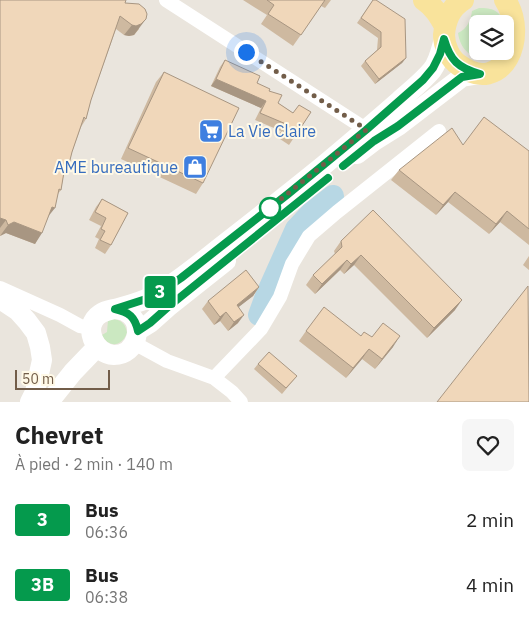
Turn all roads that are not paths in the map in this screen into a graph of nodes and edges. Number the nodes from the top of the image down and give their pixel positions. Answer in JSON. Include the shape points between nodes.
{"nodes":[{"id":1,"x":166,"y":0,"type":"edge"},
{"id":2,"x":424,"y":0,"type":"edge"},
{"id":3,"x":463,"y":0,"type":"edge"},
{"id":4,"x":511,"y":2,"type":"edge"},
{"id":5,"x":444,"y":32,"type":"junction"},
{"id":6,"x":526,"y":42,"type":"edge"},
{"id":7,"x":480,"y":74,"type":"junction"},
{"id":8,"x":366,"y":130,"type":"junction"},
{"id":9,"x":440,"y":130,"type":"dead end"},
{"id":10,"x":0,"y":288,"type":"edge"},
{"id":11,"x":0,"y":299,"type":"edge"},
{"id":12,"x":115,"y":309,"type":"junction"},
{"id":13,"x":95,"y":337,"type":"junction"},
{"id":14,"x":136,"y":337,"type":"junction"},
{"id":15,"x":214,"y":378,"type":"junction"},
{"id":16,"x":30,"y":402,"type":"edge"},
{"id":17,"x":49,"y":402,"type":"edge"},
{"id":18,"x":241,"y":402,"type":"edge"}],
"edges":[{"from":1,"to":8,"type":"street"},
{"from":2,"to":5,"type":"main road","via":[[439,14]]},
{"from":3,"to":5,"type":"main road","via":[[449,13]]},
{"from":4,"to":6,"type":"main road","via":[[521,18]]},
{"from":5,"to":7,"type":"main road","via":[[448,51],[455,62]]},
{"from":5,"to":8,"type":"main road","via":[[440,54],[433,68]]},
{"from":6,"to":7,"type":"main road","via":[[516,68]]},
{"from":7,"to":14,"type":"main road","via":[[462,77],[374,141],[168,307]]},
{"from":8,"to":12,"type":"main road","via":[[181,278],[152,296]]},
{"from":9,"to":15,"type":"street","via":[[309,236],[261,329]]},
{"from":10,"to":13,"type":"street","via":[[60,315]]},
{"from":11,"to":16,"type":"main road","via":[[18,311],[36,333],[42,360]]},
{"from":12,"to":13,"type":"main road","via":[[97,316],[93,323]]},
{"from":12,"to":14,"type":"main road","via":[[131,316],[136,323]]},
{"from":13,"to":14,"type":"main road","via":[[103,352],[112,355],[127,351]]},
{"from":13,"to":17,"type":"main road"},
{"from":14,"to":15,"type":"street","via":[[167,361]]},
{"from":15,"to":18,"type":"street"}]}
